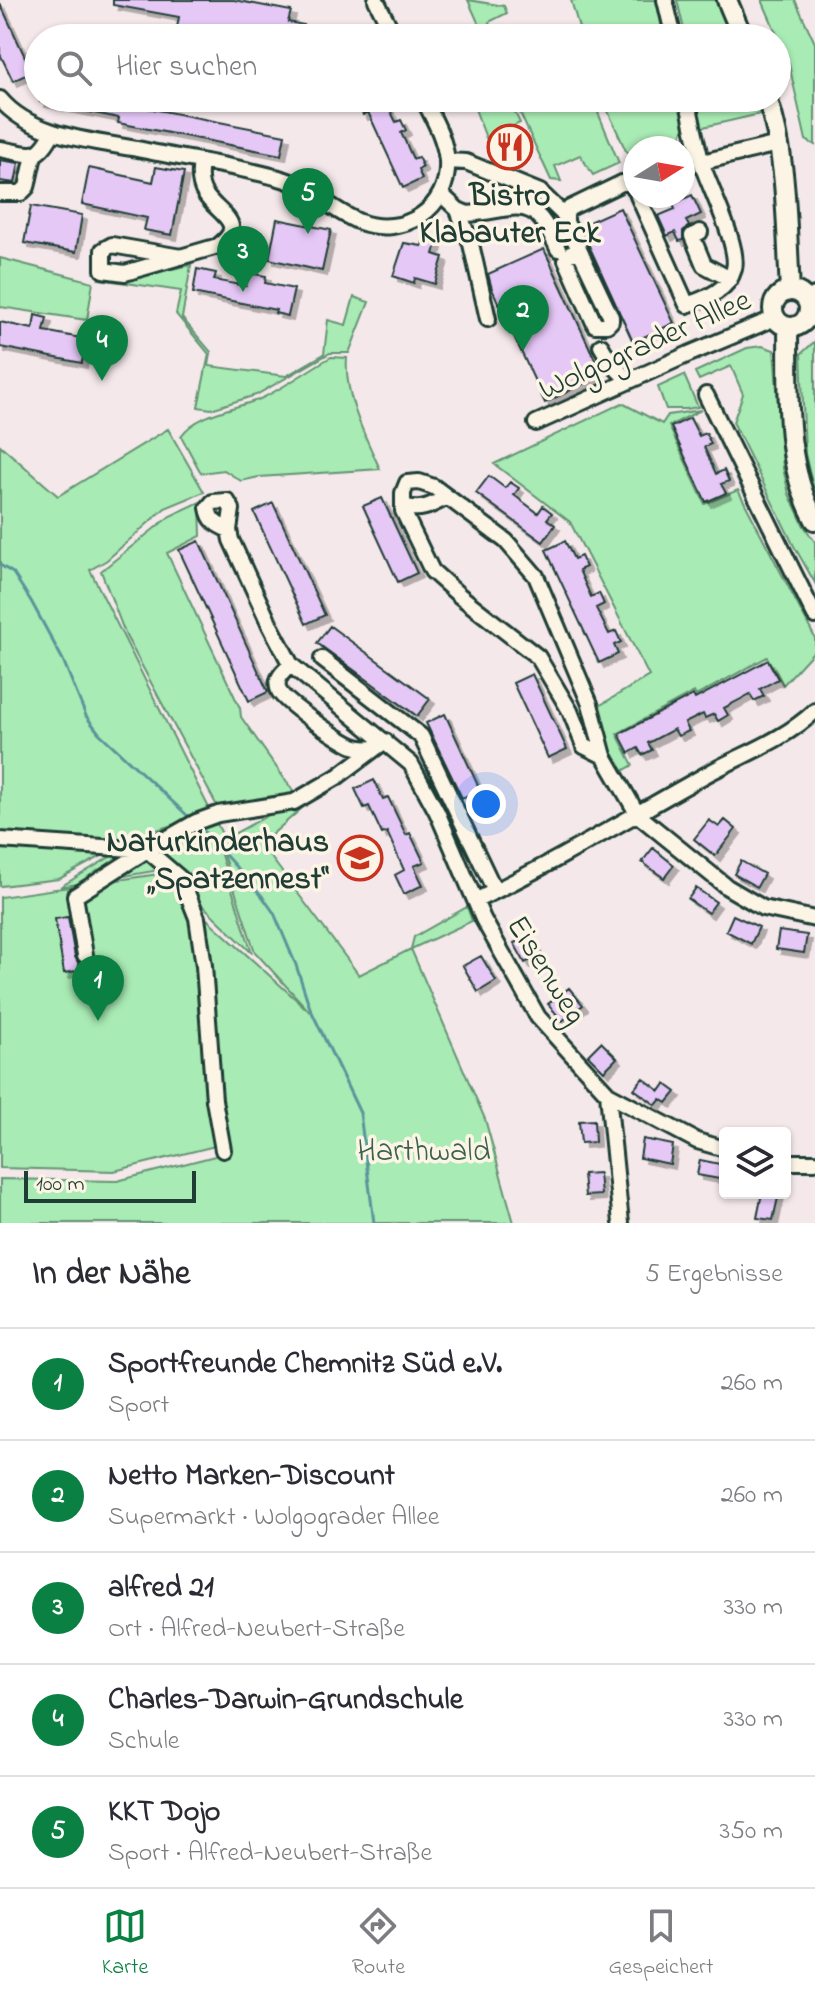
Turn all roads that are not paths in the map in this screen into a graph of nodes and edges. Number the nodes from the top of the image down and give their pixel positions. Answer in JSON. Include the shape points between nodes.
{"nodes":[{"id":1,"x":376,"y":0,"type":"edge"},
{"id":2,"x":665,"y":0,"type":"edge"},
{"id":3,"x":727,"y":0,"type":"edge"},
{"id":4,"x":388,"y":24,"type":"edge"},
{"id":5,"x":671,"y":24,"type":"edge"},
{"id":6,"x":737,"y":24,"type":"edge"},
{"id":7,"x":0,"y":99,"type":"edge"},
{"id":8,"x":430,"y":112,"type":"edge"},
{"id":9,"x":690,"y":112,"type":"edge"},
{"id":10,"x":770,"y":112,"type":"edge"},
{"id":11,"x":53,"y":132,"type":"junction"},
{"id":12,"x":778,"y":144,"type":"junction"},
{"id":13,"x":0,"y":149,"type":"edge"},
{"id":14,"x":34,"y":155,"type":"junction"},
{"id":15,"x":447,"y":161,"type":"junction"},
{"id":16,"x":201,"y":162,"type":"junction"},
{"id":17,"x":702,"y":162,"type":"junction"},
{"id":18,"x":623,"y":183,"type":"edge"},
{"id":19,"x":0,"y":193,"type":"edge"},
{"id":20,"x":441,"y":194,"type":"junction"},
{"id":21,"x":643,"y":208,"type":"edge"},
{"id":22,"x":458,"y":210,"type":"junction"},
{"id":23,"x":565,"y":216,"type":"junction"},
{"id":24,"x":700,"y":232,"type":"dead end"},
{"id":25,"x":577,"y":246,"type":"junction"},
{"id":26,"x":558,"y":249,"type":"dead end"},
{"id":27,"x":181,"y":257,"type":"junction"},
{"id":28,"x":730,"y":279,"type":"junction"},
{"id":29,"x":790,"y":290,"type":"junction"},
{"id":30,"x":811,"y":297,"type":"edge"},
{"id":31,"x":488,"y":319,"type":"dead end"},
{"id":32,"x":782,"y":323,"type":"junction"},
{"id":33,"x":601,"y":346,"type":"dead end"},
{"id":34,"x":629,"y":381,"type":"junction"},
{"id":35,"x":706,"y":395,"type":"dead end"},
{"id":36,"x":536,"y":423,"type":"dead end"},
{"id":37,"x":447,"y":497,"type":"junction"},
{"id":38,"x":403,"y":505,"type":"junction"},
{"id":39,"x":815,"y":520,"type":"edge"},
{"id":40,"x":229,"y":530,"type":"dead end"},
{"id":41,"x":815,"y":616,"type":"edge"},
{"id":42,"x":322,"y":659,"type":"dead end"},
{"id":43,"x":291,"y":665,"type":"junction"},
{"id":44,"x":814,"y":714,"type":"edge"},
{"id":45,"x":380,"y":745,"type":"junction"},
{"id":46,"x":604,"y":756,"type":"junction"},
{"id":47,"x":638,"y":815,"type":"junction"},
{"id":48,"x":0,"y":840,"type":"edge"},
{"id":49,"x":147,"y":850,"type":"junction"},
{"id":50,"x":495,"y":891,"type":"junction"},
{"id":51,"x":477,"y":900,"type":"junction"},
{"id":52,"x":815,"y":919,"type":"edge"},
{"id":53,"x":85,"y":955,"type":"dead end"},
{"id":54,"x":608,"y":1094,"type":"junction"},
{"id":55,"x":719,"y":1147,"type":"edge"},
{"id":56,"x":223,"y":1150,"type":"dead end"},
{"id":57,"x":791,"y":1162,"type":"edge"},
{"id":58,"x":815,"y":1162,"type":"edge"},
{"id":59,"x":621,"y":1223,"type":"edge"}],
"edges":[{"from":1,"to":4,"type":"street"},
{"from":2,"to":5,"type":"street"},
{"from":3,"to":6,"type":"main road"},
{"from":7,"to":11,"type":"street"},
{"from":8,"to":15,"type":"street"},
{"from":9,"to":17,"type":"street","name":"Wolgograder Allee"},
{"from":10,"to":12,"type":"main road","name":"Wolgograder Allee"},
{"from":11,"to":14,"type":"street","via":[[44,150]]},
{"from":11,"to":16,"type":"street"},
{"from":12,"to":17,"type":"street"},
{"from":12,"to":29,"type":"main road","name":"Wolgograder Allee"},
{"from":13,"to":14,"type":"street"},
{"from":14,"to":19,"type":"street","via":[[27,187],[21,193]]},
{"from":15,"to":20,"type":"street"},
{"from":15,"to":23,"type":"street","via":[[468,162],[540,192]]},
{"from":16,"to":20,"type":"street","via":[[283,178],[360,222],[381,226],[423,217]]},
{"from":16,"to":27,"type":"street","via":[[205,194],[224,213],[231,231],[218,246]]},
{"from":17,"to":28,"type":"street","name":"Wolgograder Allee","via":[[734,246]]},
{"from":18,"to":23,"type":"street","via":[[570,208]]},
{"from":20,"to":22,"type":"street"},
{"from":21,"to":28,"type":"street","name":"Wolgograder Allee","via":[[687,305],[711,296]]},
{"from":22,"to":26,"type":"street","via":[[467,214],[526,207],[539,215]]},
{"from":22,"to":31,"type":"street"},
{"from":23,"to":25,"type":"street"},
{"from":24,"to":28,"type":"street","name":"Wolgograder Allee","via":[[692,236],[704,265]]},
{"from":25,"to":25,"type":"street","via":[[611,317],[607,325],[595,325],[566,260]]},
{"from":27,"to":27,"type":"street","via":[[125,273],[103,270],[101,260],[103,250],[112,245]]},
{"from":29,"to":30,"type":"main road","name":"Wolgograder Allee"},
{"from":29,"to":32,"type":"main road","name":"Wolgograder Allee","via":[[773,304]]},
{"from":30,"to":32,"type":"main road","name":"Wolgograder Allee","via":[[805,322]]},
{"from":32,"to":34,"type":"street","name":"Wolgograder Allee"},
{"from":32,"to":39,"type":"main road","name":"Wolgograder Allee","via":[[793,459],[802,496]]},
{"from":33,"to":34,"type":"street"},
{"from":34,"to":36,"type":"street","name":"Wolgograder Allee"},
{"from":35,"to":41,"type":"street"},
{"from":37,"to":38,"type":"street","via":[[423,508]]},
{"from":37,"to":38,"type":"street","via":[[434,487],[407,483]]},
{"from":37,"to":46,"type":"street","via":[[506,541],[536,576],[590,704]]},
{"from":38,"to":46,"type":"street","via":[[432,571],[538,657],[584,746]]},
{"from":40,"to":43,"type":"street"},
{"from":42,"to":50,"type":"street","via":[[421,736]]},
{"from":43,"to":45,"type":"street","name":"Eisenweg"},
{"from":43,"to":45,"type":"street","via":[[278,682],[291,704],[353,746],[366,750]]},
{"from":44,"to":47,"type":"street"},
{"from":45,"to":49,"type":"street","via":[[294,802],[218,814]]},
{"from":45,"to":51,"type":"street","name":"Eisenweg","via":[[411,764]]},
{"from":46,"to":47,"type":"street"},
{"from":47,"to":50,"type":"street"},
{"from":47,"to":52,"type":"street","via":[[727,887],[763,908]]},
{"from":48,"to":49,"type":"street"},
{"from":49,"to":53,"type":"street","via":[[75,896]]},
{"from":49,"to":56,"type":"street","via":[[182,880],[197,918]]},
{"from":50,"to":51,"type":"street"},
{"from":51,"to":54,"type":"street","name":"Eisenweg","via":[[538,1017]]},
{"from":54,"to":55,"type":"street","name":"Eisenweg"},
{"from":54,"to":59,"type":"street"},
{"from":57,"to":58,"type":"street"}]}
